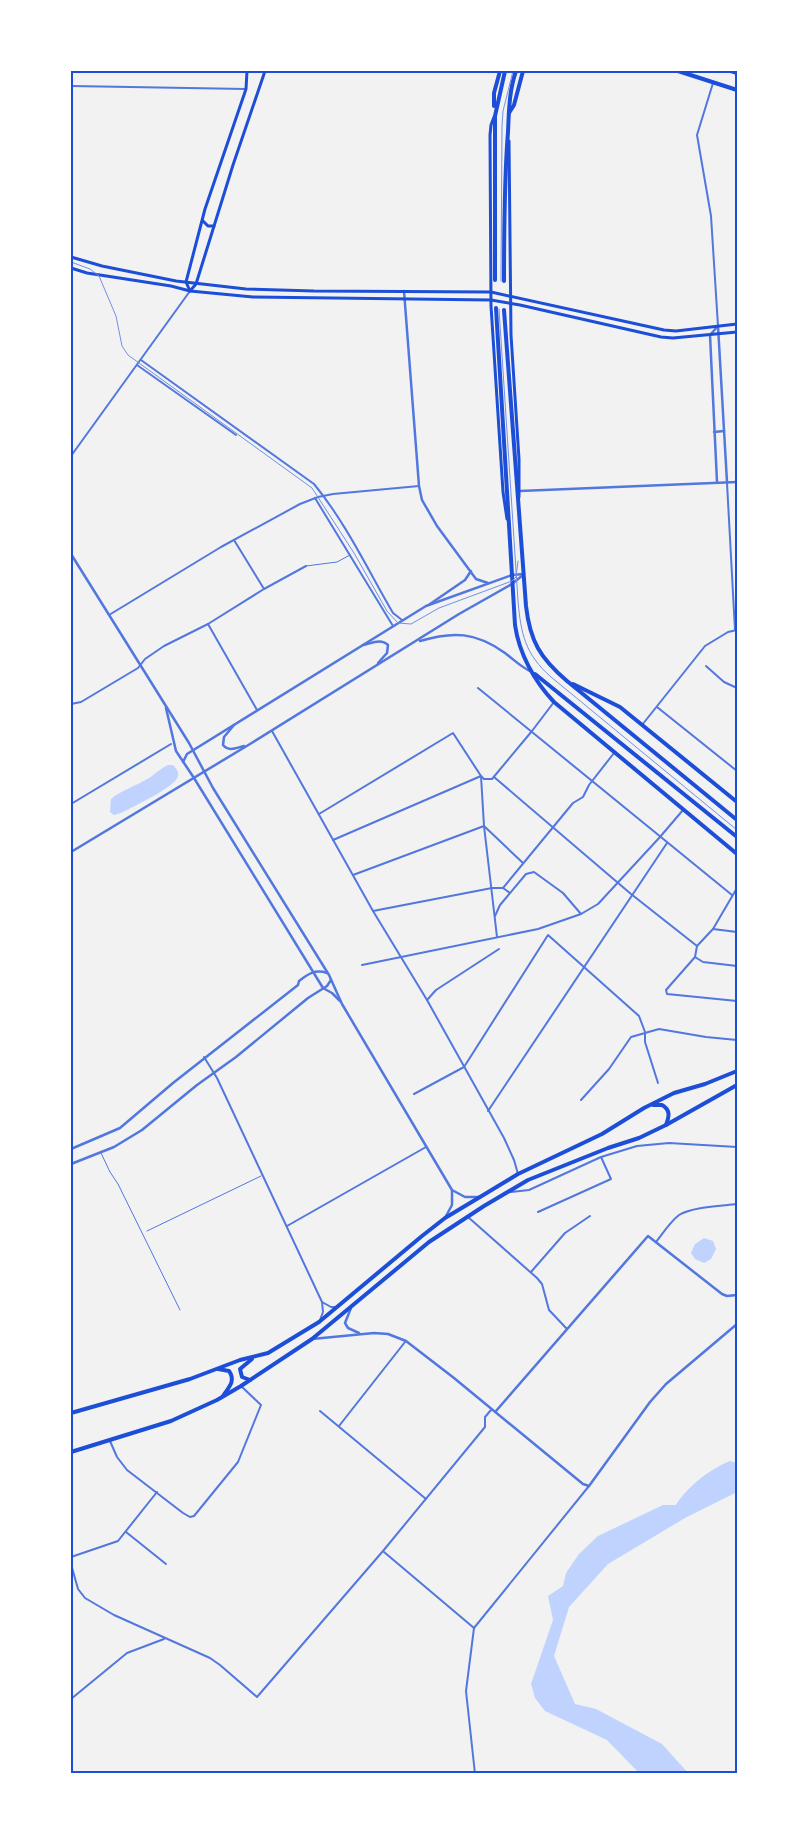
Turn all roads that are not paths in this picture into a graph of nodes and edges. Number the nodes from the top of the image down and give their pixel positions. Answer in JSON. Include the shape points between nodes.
{"nodes":[{"id":1,"x":247,"y":71,"type":"edge"},
{"id":2,"x":265,"y":71,"type":"edge"},
{"id":3,"x":500,"y":71,"type":"edge"},
{"id":4,"x":505,"y":71,"type":"edge"},
{"id":5,"x":516,"y":71,"type":"edge"},
{"id":6,"x":523,"y":71,"type":"edge"},
{"id":7,"x":678,"y":71,"type":"edge"},
{"id":8,"x":731,"y":71,"type":"edge"},
{"id":9,"x":737,"y":73,"type":"edge"},
{"id":10,"x":713,"y":83,"type":"junction"},
{"id":11,"x":71,"y":86,"type":"edge"},
{"id":12,"x":246,"y":89,"type":"junction"},
{"id":13,"x":737,"y":90,"type":"edge"},
{"id":14,"x":495,"y":114,"type":"junction"},
{"id":15,"x":508,"y":115,"type":"junction"},
{"id":16,"x":508,"y":129,"type":"junction"},
{"id":17,"x":203,"y":221,"type":"junction"},
{"id":18,"x":214,"y":226,"type":"junction"},
{"id":19,"x":71,"y":257,"type":"edge"},
{"id":20,"x":71,"y":268,"type":"edge"},
{"id":21,"x":496,"y":280,"type":"dead end"},
{"id":22,"x":504,"y":281,"type":"dead end"},
{"id":23,"x":186,"y":282,"type":"junction"},
{"id":24,"x":196,"y":284,"type":"junction"},
{"id":25,"x":190,"y":291,"type":"junction"},
{"id":26,"x":404,"y":292,"type":"junction"},
{"id":27,"x":491,"y":292,"type":"junction"},
{"id":28,"x":510,"y":295,"type":"junction"},
{"id":29,"x":404,"y":299,"type":"junction"},
{"id":30,"x":491,"y":300,"type":"junction"},
{"id":31,"x":510,"y":303,"type":"junction"},
{"id":32,"x":496,"y":308,"type":"dead end"},
{"id":33,"x":504,"y":310,"type":"dead end"},
{"id":34,"x":737,"y":324,"type":"edge"},
{"id":35,"x":718,"y":326,"type":"junction"},
{"id":36,"x":737,"y":332,"type":"edge"},
{"id":37,"x":719,"y":334,"type":"junction"},
{"id":38,"x":710,"y":335,"type":"junction"},
{"id":39,"x":141,"y":360,"type":"junction"},
{"id":40,"x":137,"y":365,"type":"junction"},
{"id":41,"x":724,"y":431,"type":"junction"},
{"id":42,"x":714,"y":432,"type":"junction"},
{"id":43,"x":236,"y":435,"type":"dead end"},
{"id":44,"x":71,"y":456,"type":"edge"},
{"id":45,"x":717,"y":482,"type":"junction"},
{"id":46,"x":727,"y":482,"type":"junction"},
{"id":47,"x":737,"y":482,"type":"edge"},
{"id":48,"x":419,"y":486,"type":"junction"},
{"id":49,"x":520,"y":491,"type":"junction"},
{"id":50,"x":324,"y":496,"type":"junction"},
{"id":51,"x":315,"y":498,"type":"junction"},
{"id":52,"x":519,"y":500,"type":"junction"},
{"id":53,"x":509,"y":532,"type":"junction"},
{"id":54,"x":234,"y":540,"type":"junction"},
{"id":55,"x":71,"y":554,"type":"edge"},
{"id":56,"x":350,"y":555,"type":"junction"},
{"id":57,"x":306,"y":566,"type":"joint"},
{"id":58,"x":470,"y":571,"type":"junction"},
{"id":59,"x":524,"y":574,"type":"junction"},
{"id":60,"x":512,"y":575,"type":"junction"},
{"id":61,"x":491,"y":583,"type":"junction"},
{"id":62,"x":512,"y":584,"type":"junction"},
{"id":63,"x":264,"y":589,"type":"junction"},
{"id":64,"x":426,"y":606,"type":"junction"},
{"id":65,"x":109,"y":615,"type":"junction"},
{"id":66,"x":402,"y":620,"type":"junction"},
{"id":67,"x":208,"y":624,"type":"junction"},
{"id":68,"x":393,"y":626,"type":"junction"},
{"id":69,"x":736,"y":630,"type":"edge"},
{"id":70,"x":416,"y":642,"type":"junction"},
{"id":71,"x":362,"y":645,"type":"junction"},
{"id":72,"x":140,"y":665,"type":"junction"},
{"id":73,"x":375,"y":666,"type":"junction"},
{"id":74,"x":706,"y":666,"type":"dead end"},
{"id":75,"x":534,"y":672,"type":"junction"},
{"id":76,"x":566,"y":681,"type":"junction"},
{"id":77,"x":478,"y":688,"type":"dead end"},
{"id":78,"x":737,"y":688,"type":"edge"},
{"id":79,"x":164,"y":702,"type":"junction"},
{"id":80,"x":554,"y":702,"type":"junction"},
{"id":81,"x":71,"y":704,"type":"edge"},
{"id":82,"x":657,"y":706,"type":"junction"},
{"id":83,"x":257,"y":710,"type":"junction"},
{"id":84,"x":236,"y":722,"type":"junction"},
{"id":85,"x":642,"y":725,"type":"junction"},
{"id":86,"x":272,"y":731,"type":"junction"},
{"id":87,"x":532,"y":731,"type":"junction"},
{"id":88,"x":171,"y":744,"type":"dead end"},
{"id":89,"x":250,"y":744,"type":"junction"},
{"id":90,"x":193,"y":750,"type":"junction"},
{"id":91,"x":614,"y":753,"type":"junction"},
{"id":92,"x":183,"y":762,"type":"junction"},
{"id":93,"x":205,"y":771,"type":"junction"},
{"id":94,"x":737,"y":771,"type":"edge"},
{"id":95,"x":481,"y":776,"type":"junction"},
{"id":96,"x":494,"y":777,"type":"junction"},
{"id":97,"x":194,"y":778,"type":"junction"},
{"id":98,"x":592,"y":781,"type":"junction"},
{"id":99,"x":737,"y":802,"type":"edge"},
{"id":100,"x":71,"y":804,"type":"edge"},
{"id":101,"x":683,"y":810,"type":"junction"},
{"id":102,"x":319,"y":814,"type":"junction"},
{"id":103,"x":737,"y":820,"type":"edge"},
{"id":104,"x":484,"y":826,"type":"junction"},
{"id":105,"x":553,"y":827,"type":"junction"},
{"id":106,"x":660,"y":837,"type":"junction"},
{"id":107,"x":737,"y":837,"type":"edge"},
{"id":108,"x":333,"y":840,"type":"junction"},
{"id":109,"x":667,"y":843,"type":"junction"},
{"id":110,"x":71,"y":852,"type":"edge"},
{"id":111,"x":737,"y":854,"type":"edge"},
{"id":112,"x":523,"y":863,"type":"junction"},
{"id":113,"x":353,"y":875,"type":"junction"},
{"id":114,"x":618,"y":882,"type":"junction"},
{"id":115,"x":492,"y":888,"type":"junction"},
{"id":116,"x":503,"y":888,"type":"junction"},
{"id":117,"x":737,"y":888,"type":"edge"},
{"id":118,"x":510,"y":893,"type":"junction"},
{"id":119,"x":631,"y":894,"type":"junction"},
{"id":120,"x":732,"y":895,"type":"junction"},
{"id":121,"x":373,"y":911,"type":"junction"},
{"id":122,"x":581,"y":914,"type":"junction"},
{"id":123,"x":494,"y":917,"type":"junction"},
{"id":124,"x":713,"y":929,"type":"junction"},
{"id":125,"x":737,"y":932,"type":"edge"},
{"id":126,"x":497,"y":938,"type":"junction"},
{"id":127,"x":697,"y":946,"type":"junction"},
{"id":128,"x":499,"y":949,"type":"dead end"},
{"id":129,"x":695,"y":957,"type":"junction"},
{"id":130,"x":402,"y":958,"type":"junction"},
{"id":131,"x":362,"y":965,"type":"dead end"},
{"id":132,"x":737,"y":966,"type":"edge"},
{"id":133,"x":584,"y":967,"type":"junction"},
{"id":134,"x":314,"y":972,"type":"junction"},
{"id":135,"x":328,"y":973,"type":"junction"},
{"id":136,"x":330,"y":978,"type":"junction"},
{"id":137,"x":324,"y":988,"type":"junction"},
{"id":138,"x":427,"y":1000,"type":"junction"},
{"id":139,"x":737,"y":1001,"type":"edge"},
{"id":140,"x":342,"y":1004,"type":"junction"},
{"id":141,"x":645,"y":1032,"type":"junction"},
{"id":142,"x":737,"y":1040,"type":"edge"},
{"id":143,"x":204,"y":1058,"type":"junction"},
{"id":144,"x":464,"y":1067,"type":"junction"},
{"id":145,"x":737,"y":1071,"type":"edge"},
{"id":146,"x":214,"y":1072,"type":"junction"},
{"id":147,"x":658,"y":1082,"type":"dead end"},
{"id":148,"x":737,"y":1085,"type":"edge"},
{"id":149,"x":414,"y":1094,"type":"dead end"},
{"id":150,"x":581,"y":1100,"type":"dead end"},
{"id":151,"x":644,"y":1108,"type":"junction"},
{"id":152,"x":488,"y":1111,"type":"junction"},
{"id":153,"x":666,"y":1125,"type":"junction"},
{"id":154,"x":426,"y":1147,"type":"junction"},
{"id":155,"x":737,"y":1148,"type":"edge"},
{"id":156,"x":71,"y":1150,"type":"edge"},
{"id":157,"x":101,"y":1153,"type":"junction"},
{"id":158,"x":601,"y":1157,"type":"junction"},
{"id":159,"x":71,"y":1164,"type":"edge"},
{"id":160,"x":518,"y":1174,"type":"junction"},
{"id":161,"x":262,"y":1175,"type":"junction"},
{"id":162,"x":452,"y":1190,"type":"junction"},
{"id":163,"x":508,"y":1192,"type":"junction"},
{"id":164,"x":480,"y":1197,"type":"junction"},
{"id":165,"x":737,"y":1204,"type":"edge"},
{"id":166,"x":538,"y":1212,"type":"dead end"},
{"id":167,"x":590,"y":1216,"type":"dead end"},
{"id":168,"x":468,"y":1217,"type":"junction"},
{"id":169,"x":445,"y":1218,"type":"junction"},
{"id":170,"x":287,"y":1226,"type":"junction"},
{"id":171,"x":147,"y":1231,"type":"dead end"},
{"id":172,"x":656,"y":1242,"type":"junction"},
{"id":173,"x":531,"y":1272,"type":"junction"},
{"id":174,"x":737,"y":1295,"type":"edge"},
{"id":175,"x":322,"y":1302,"type":"junction"},
{"id":176,"x":338,"y":1306,"type":"junction"},
{"id":177,"x":352,"y":1306,"type":"junction"},
{"id":178,"x":180,"y":1310,"type":"dead end"},
{"id":179,"x":319,"y":1322,"type":"junction"},
{"id":180,"x":737,"y":1324,"type":"edge"},
{"id":181,"x":567,"y":1329,"type":"junction"},
{"id":182,"x":361,"y":1333,"type":"junction"},
{"id":183,"x":312,"y":1339,"type":"junction"},
{"id":184,"x":406,"y":1341,"type":"junction"},
{"id":185,"x":254,"y":1358,"type":"junction"},
{"id":186,"x":217,"y":1369,"type":"junction"},
{"id":187,"x":251,"y":1380,"type":"junction"},
{"id":188,"x":241,"y":1386,"type":"junction"},
{"id":189,"x":221,"y":1397,"type":"junction"},
{"id":190,"x":492,"y":1408,"type":"junction"},
{"id":191,"x":320,"y":1411,"type":"dead end"},
{"id":192,"x":496,"y":1411,"type":"junction"},
{"id":193,"x":71,"y":1413,"type":"edge"},
{"id":194,"x":339,"y":1426,"type":"junction"},
{"id":195,"x":110,"y":1439,"type":"junction"},
{"id":196,"x":71,"y":1452,"type":"edge"},
{"id":197,"x":589,"y":1486,"type":"junction"},
{"id":198,"x":157,"y":1492,"type":"junction"},
{"id":199,"x":426,"y":1499,"type":"junction"},
{"id":200,"x":126,"y":1532,"type":"junction"},
{"id":201,"x":383,"y":1551,"type":"junction"},
{"id":202,"x":71,"y":1557,"type":"edge"},
{"id":203,"x":71,"y":1564,"type":"edge"},
{"id":204,"x":166,"y":1564,"type":"dead end"},
{"id":205,"x":474,"y":1628,"type":"junction"},
{"id":206,"x":164,"y":1639,"type":"junction"},
{"id":207,"x":71,"y":1699,"type":"edge"},
{"id":208,"x":474,"y":1774,"type":"edge"}],
"edges":[{"from":1,"to":12,"type":"main road"},
{"from":2,"to":18,"type":"main road"},
{"from":3,"to":14,"type":"main road","via":[[494,93]]},
{"from":4,"to":14,"type":"main road"},
{"from":5,"to":15,"type":"main road"},
{"from":6,"to":15,"type":"main road"},
{"from":7,"to":10,"type":"main road"},
{"from":8,"to":9,"type":"main road"},
{"from":10,"to":13,"type":"main road"},
{"from":10,"to":35,"type":"street","via":[[697,135],[711,216]]},
{"from":11,"to":12,"type":"street"},
{"from":12,"to":17,"type":"main road"},
{"from":14,"to":21,"type":"main road"},
{"from":14,"to":27,"type":"main road","via":[[490,135]]},
{"from":15,"to":16,"type":"main road"},
{"from":16,"to":22,"type":"main road"},
{"from":16,"to":28,"type":"main road"},
{"from":17,"to":18,"type":"main road"},
{"from":17,"to":23,"type":"main road"},
{"from":18,"to":24,"type":"main road"},
{"from":19,"to":23,"type":"main road","via":[[96,265]]},
{"from":20,"to":25,"type":"main road"},
{"from":23,"to":24,"type":"main road"},
{"from":23,"to":25,"type":"main road"},
{"from":24,"to":25,"type":"main road"},
{"from":24,"to":26,"type":"main road","via":[[256,289]]},
{"from":25,"to":29,"type":"main road","via":[[253,297]]},
{"from":25,"to":39,"type":"street"},
{"from":26,"to":27,"type":"main road"},
{"from":26,"to":29,"type":"street"},
{"from":27,"to":28,"type":"main road"},
{"from":27,"to":30,"type":"main road"},
{"from":28,"to":31,"type":"main road"},
{"from":28,"to":35,"type":"main road","via":[[664,330]]},
{"from":29,"to":30,"type":"main road"},
{"from":29,"to":48,"type":"street"},
{"from":30,"to":31,"type":"main road"},
{"from":30,"to":53,"type":"main road","via":[[503,492]]},
{"from":31,"to":38,"type":"main road","via":[[661,337]]},
{"from":31,"to":49,"type":"main road"},
{"from":32,"to":53,"type":"main road"},
{"from":33,"to":52,"type":"main road"},
{"from":34,"to":35,"type":"main road"},
{"from":35,"to":37,"type":"street"},
{"from":35,"to":38,"type":"street"},
{"from":36,"to":37,"type":"main road"},
{"from":37,"to":38,"type":"main road"},
{"from":37,"to":41,"type":"street"},
{"from":38,"to":42,"type":"street"},
{"from":39,"to":40,"type":"street"},
{"from":39,"to":50,"type":"street","via":[[314,484]]},
{"from":40,"to":43,"type":"street"},
{"from":40,"to":44,"type":"street"},
{"from":41,"to":42,"type":"street"},
{"from":41,"to":46,"type":"street"},
{"from":42,"to":45,"type":"street"},
{"from":45,"to":46,"type":"street"},
{"from":45,"to":49,"type":"street"},
{"from":46,"to":47,"type":"street"},
{"from":46,"to":69,"type":"street"},
{"from":48,"to":50,"type":"street"},
{"from":48,"to":58,"type":"street","via":[[422,500],[437,526]]},
{"from":49,"to":52,"type":"main road"},
{"from":50,"to":51,"type":"street"},
{"from":50,"to":66,"type":"street","via":[[393,613]]},
{"from":51,"to":54,"type":"street"},
{"from":51,"to":56,"type":"street"},
{"from":52,"to":59,"type":"main road"},
{"from":53,"to":60,"type":"main road"},
{"from":54,"to":63,"type":"street"},
{"from":54,"to":65,"type":"street"},
{"from":55,"to":65,"type":"street"},
{"from":56,"to":57,"type":"lane","via":[[337,562]]},
{"from":56,"to":68,"type":"street"},
{"from":57,"to":63,"type":"street"},
{"from":58,"to":61,"type":"street","via":[[476,579]]},
{"from":58,"to":64,"type":"street","via":[[465,580]]},
{"from":59,"to":60,"type":"street"},
{"from":59,"to":62,"type":"street"},
{"from":59,"to":76,"type":"main road","via":[[528,622],[535,645]]},
{"from":60,"to":61,"type":"street"},
{"from":60,"to":62,"type":"main road"},
{"from":61,"to":64,"type":"street"},
{"from":62,"to":70,"type":"street"},
{"from":62,"to":75,"type":"main road","via":[[517,639]]},
{"from":63,"to":67,"type":"street"},
{"from":64,"to":66,"type":"street"},
{"from":65,"to":72,"type":"street"},
{"from":66,"to":68,"type":"street"},
{"from":67,"to":72,"type":"street","via":[[164,646]]},
{"from":67,"to":83,"type":"street"},
{"from":68,"to":71,"type":"street"},
{"from":69,"to":82,"type":"street","via":[[705,646]]},
{"from":70,"to":73,"type":"street"},
{"from":70,"to":75,"type":"street","via":[[445,634],[470,636],[489,643]]},
{"from":71,"to":73,"type":"street","via":[[382,641],[388,645],[387,653]]},
{"from":71,"to":83,"type":"street"},
{"from":72,"to":79,"type":"street"},
{"from":72,"to":81,"type":"street","via":[[81,702]]},
{"from":73,"to":86,"type":"street"},
{"from":74,"to":78,"type":"street","via":[[724,682]]},
{"from":75,"to":80,"type":"main road"},
{"from":75,"to":107,"type":"main road"},
{"from":76,"to":85,"type":"main road","via":[[616,704]]},
{"from":76,"to":103,"type":"main road"},
{"from":77,"to":87,"type":"street"},
{"from":79,"to":90,"type":"street"},
{"from":79,"to":92,"type":"street","via":[[176,751]]},
{"from":80,"to":87,"type":"street"},
{"from":80,"to":91,"type":"main road"},
{"from":82,"to":85,"type":"street"},
{"from":82,"to":94,"type":"street"},
{"from":83,"to":84,"type":"street"},
{"from":84,"to":89,"type":"street","via":[[224,737],[223,745],[232,750]]},
{"from":84,"to":90,"type":"street"},
{"from":85,"to":99,"type":"main road"},
{"from":86,"to":89,"type":"street"},
{"from":86,"to":102,"type":"street"},
{"from":87,"to":96,"type":"street"},
{"from":87,"to":98,"type":"street"},
{"from":88,"to":100,"type":"street"},
{"from":89,"to":93,"type":"street"},
{"from":90,"to":92,"type":"street"},
{"from":90,"to":93,"type":"street"},
{"from":91,"to":98,"type":"street"},
{"from":91,"to":101,"type":"main road"},
{"from":92,"to":97,"type":"street"},
{"from":93,"to":97,"type":"street"},
{"from":93,"to":135,"type":"street"},
{"from":95,"to":96,"type":"street","via":[[487,780]]},
{"from":95,"to":102,"type":"street","via":[[452,733]]},
{"from":95,"to":104,"type":"street"},
{"from":95,"to":108,"type":"street"},
{"from":96,"to":105,"type":"street"},
{"from":97,"to":110,"type":"street"},
{"from":97,"to":134,"type":"street"},
{"from":98,"to":105,"type":"street","via":[[583,796],[573,802]]},
{"from":98,"to":106,"type":"street"},
{"from":101,"to":106,"type":"street"},
{"from":101,"to":111,"type":"main road"},
{"from":102,"to":108,"type":"street"},
{"from":104,"to":112,"type":"street"},
{"from":104,"to":113,"type":"street"},
{"from":104,"to":115,"type":"street"},
{"from":105,"to":112,"type":"street"},
{"from":105,"to":114,"type":"street"},
{"from":106,"to":109,"type":"street"},
{"from":106,"to":114,"type":"street"},
{"from":108,"to":113,"type":"street"},
{"from":109,"to":119,"type":"street"},
{"from":109,"to":120,"type":"street"},
{"from":112,"to":116,"type":"street"},
{"from":113,"to":121,"type":"street"},
{"from":114,"to":119,"type":"street"},
{"from":114,"to":122,"type":"street","via":[[598,904]]},
{"from":115,"to":116,"type":"street"},
{"from":115,"to":121,"type":"street"},
{"from":115,"to":123,"type":"street"},
{"from":116,"to":118,"type":"street"},
{"from":117,"to":120,"type":"street"},
{"from":118,"to":122,"type":"street","via":[[526,874],[534,872],[562,893]]},
{"from":118,"to":123,"type":"street"},
{"from":119,"to":127,"type":"street"},
{"from":119,"to":133,"type":"street"},
{"from":120,"to":124,"type":"street"},
{"from":121,"to":130,"type":"street"},
{"from":122,"to":126,"type":"street","via":[[538,929]]},
{"from":123,"to":126,"type":"street"},
{"from":124,"to":125,"type":"street"},
{"from":124,"to":127,"type":"street"},
{"from":126,"to":130,"type":"street"},
{"from":127,"to":129,"type":"street"},
{"from":128,"to":138,"type":"street","via":[[436,990]]},
{"from":129,"to":132,"type":"street","via":[[703,962]]},
{"from":129,"to":139,"type":"street","via":[[670,984],[667,994]]},
{"from":130,"to":131,"type":"street"},
{"from":130,"to":138,"type":"street"},
{"from":133,"to":141,"type":"street","via":[[639,1016]]},
{"from":133,"to":144,"type":"street","via":[[548,935]]},
{"from":133,"to":152,"type":"street"},
{"from":134,"to":135,"type":"street"},
{"from":134,"to":137,"type":"street"},
{"from":134,"to":143,"type":"street"},
{"from":135,"to":136,"type":"street"},
{"from":136,"to":137,"type":"street","via":[[330,984]]},
{"from":136,"to":140,"type":"street"},
{"from":137,"to":140,"type":"street"},
{"from":137,"to":146,"type":"street"},
{"from":138,"to":144,"type":"street"},
{"from":140,"to":154,"type":"street"},
{"from":141,"to":142,"type":"street","via":[[659,1029]]},
{"from":141,"to":147,"type":"street","via":[[645,1042]]},
{"from":141,"to":150,"type":"street","via":[[631,1037],[609,1069]]},
{"from":143,"to":146,"type":"street"},
{"from":143,"to":156,"type":"street","via":[[120,1128]]},
{"from":144,"to":149,"type":"street"},
{"from":144,"to":152,"type":"street"},
{"from":145,"to":151,"type":"main road","via":[[674,1093]]},
{"from":146,"to":157,"type":"street","via":[[142,1130]]},
{"from":146,"to":161,"type":"street"},
{"from":148,"to":153,"type":"main road"},
{"from":151,"to":153,"type":"main road","via":[[658,1104],[665,1107],[670,1116]]},
{"from":151,"to":160,"type":"main road","via":[[602,1134]]},
{"from":152,"to":160,"type":"street","via":[[504,1138]]},
{"from":153,"to":163,"type":"main road","via":[[528,1180]]},
{"from":154,"to":162,"type":"street"},
{"from":154,"to":170,"type":"street"},
{"from":155,"to":158,"type":"street","via":[[652,1143]]},
{"from":157,"to":159,"type":"street"},
{"from":157,"to":178,"type":"lane"},
{"from":158,"to":163,"type":"street","via":[[529,1190]]},
{"from":158,"to":166,"type":"street","via":[[611,1179]]},
{"from":160,"to":164,"type":"main road"},
{"from":161,"to":170,"type":"street"},
{"from":161,"to":171,"type":"lane"},
{"from":162,"to":164,"type":"street","via":[[465,1198]]},
{"from":162,"to":169,"type":"street","via":[[452,1205]]},
{"from":163,"to":168,"type":"main road"},
{"from":164,"to":169,"type":"main road"},
{"from":165,"to":172,"type":"street","via":[[681,1214]]},
{"from":167,"to":173,"type":"street","via":[[565,1233]]},
{"from":168,"to":173,"type":"street"},
{"from":168,"to":177,"type":"main road","via":[[429,1242]]},
{"from":169,"to":176,"type":"main road"},
{"from":170,"to":175,"type":"street"},
{"from":172,"to":174,"type":"street","via":[[722,1294]]},
{"from":172,"to":181,"type":"street","via":[[648,1236]]},
{"from":173,"to":181,"type":"street","via":[[542,1284],[549,1310]]},
{"from":175,"to":176,"type":"street","via":[[331,1307]]},
{"from":175,"to":179,"type":"street"},
{"from":176,"to":179,"type":"main road"},
{"from":177,"to":182,"type":"street","via":[[345,1323],[352,1331]]},
{"from":177,"to":183,"type":"main road"},
{"from":179,"to":185,"type":"main road","via":[[283,1345]]},
{"from":180,"to":197,"type":"street","via":[[666,1384]]},
{"from":181,"to":192,"type":"street"},
{"from":182,"to":183,"type":"street"},
{"from":182,"to":184,"type":"street","via":[[388,1334]]},
{"from":183,"to":187,"type":"main road"},
{"from":184,"to":190,"type":"street"},
{"from":184,"to":194,"type":"street"},
{"from":185,"to":186,"type":"main road"},
{"from":185,"to":187,"type":"main road","via":[[240,1369],[242,1377]]},
{"from":186,"to":189,"type":"main road","via":[[229,1371],[233,1382]]},
{"from":186,"to":193,"type":"main road"},
{"from":187,"to":188,"type":"main road"},
{"from":188,"to":189,"type":"main road"},
{"from":188,"to":198,"type":"street","via":[[261,1405],[238,1462],[194,1516],[190,1517]]},
{"from":189,"to":195,"type":"main road","via":[[171,1421]]},
{"from":190,"to":192,"type":"street"},
{"from":190,"to":199,"type":"street","via":[[485,1417],[485,1427]]},
{"from":191,"to":194,"type":"street"},
{"from":192,"to":197,"type":"street"},
{"from":194,"to":199,"type":"street"},
{"from":195,"to":196,"type":"main road"},
{"from":195,"to":198,"type":"street","via":[[117,1458],[127,1470]]},
{"from":197,"to":205,"type":"street"},
{"from":198,"to":200,"type":"street"},
{"from":199,"to":201,"type":"street"},
{"from":200,"to":202,"type":"street","via":[[118,1542]]},
{"from":200,"to":204,"type":"street"},
{"from":201,"to":205,"type":"street"},
{"from":201,"to":206,"type":"street","via":[[257,1697],[210,1658]]},
{"from":203,"to":206,"type":"street","via":[[78,1589],[86,1598]]},
{"from":205,"to":208,"type":"street","via":[[466,1691]]},
{"from":206,"to":207,"type":"street","via":[[128,1653]]}]}
